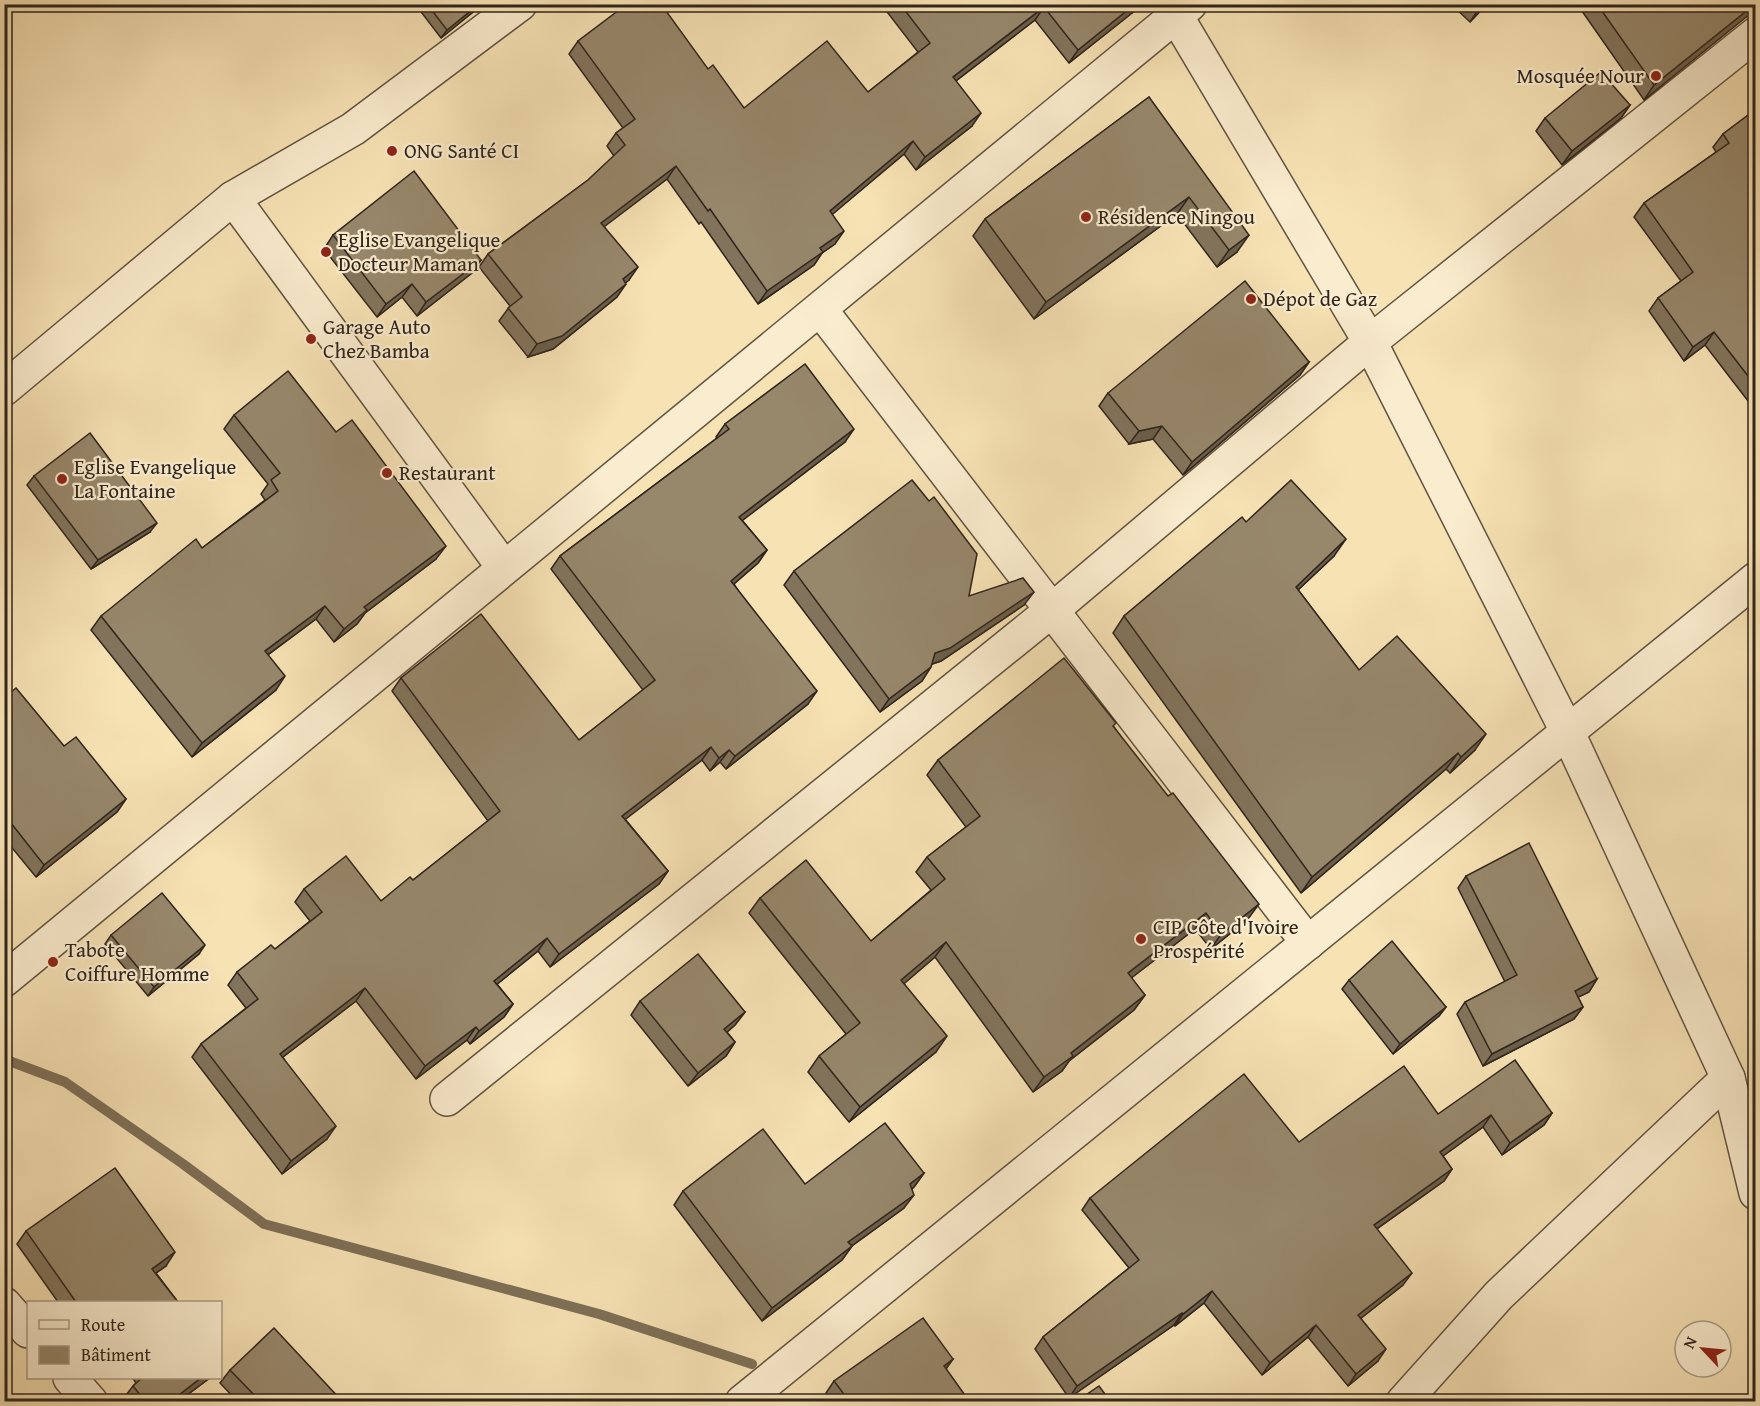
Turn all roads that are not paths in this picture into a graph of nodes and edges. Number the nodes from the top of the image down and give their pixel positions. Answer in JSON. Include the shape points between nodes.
{"nodes":[{"id":1,"x":520,"y":4,"type":"edge"},
{"id":2,"x":1178,"y":9,"type":"edge"},
{"id":3,"x":1755,"y":34,"type":"edge"},
{"id":4,"x":233,"y":198,"type":"junction"},
{"id":5,"x":820,"y":309,"type":"junction"},
{"id":6,"x":1370,"y":342,"type":"junction"},
{"id":7,"x":4,"y":389,"type":"edge"},
{"id":8,"x":504,"y":568,"type":"junction"},
{"id":9,"x":1755,"y":579,"type":"edge"},
{"id":10,"x":1051,"y":611,"type":"junction"},
{"id":11,"x":1568,"y":733,"type":"junction"},
{"id":12,"x":1308,"y":943,"type":"junction"},
{"id":13,"x":4,"y":980,"type":"edge"},
{"id":14,"x":1728,"y":1078,"type":"junction"},
{"id":15,"x":447,"y":1099,"type":"dead end"},
{"id":16,"x":1755,"y":1193,"type":"edge"},
{"id":17,"x":4,"y":1304,"type":"edge"},
{"id":18,"x":27,"y":1330,"type":"edge"},
{"id":19,"x":72,"y":1379,"type":"edge"},
{"id":20,"x":91,"y":1401,"type":"edge"},
{"id":21,"x":742,"y":1401,"type":"edge"},
{"id":22,"x":1403,"y":1401,"type":"edge"}],
"edges":[{"from":1,"to":4,"type":"street","via":[[353,129]]},
{"from":2,"to":5,"type":"street"},
{"from":2,"to":6,"type":"street"},
{"from":3,"to":6,"type":"street"},
{"from":4,"to":7,"type":"street"},
{"from":4,"to":8,"type":"street"},
{"from":5,"to":8,"type":"street"},
{"from":5,"to":10,"type":"street"},
{"from":6,"to":10,"type":"street"},
{"from":6,"to":11,"type":"street"},
{"from":8,"to":13,"type":"street"},
{"from":9,"to":11,"type":"street"},
{"from":10,"to":12,"type":"street"},
{"from":10,"to":15,"type":"street"},
{"from":11,"to":12,"type":"street"},
{"from":11,"to":14,"type":"street"},
{"from":12,"to":21,"type":"street"},
{"from":14,"to":16,"type":"street"},
{"from":14,"to":22,"type":"street","via":[[1499,1294]]},
{"from":17,"to":18,"type":"street"},
{"from":19,"to":20,"type":"street"}]}
